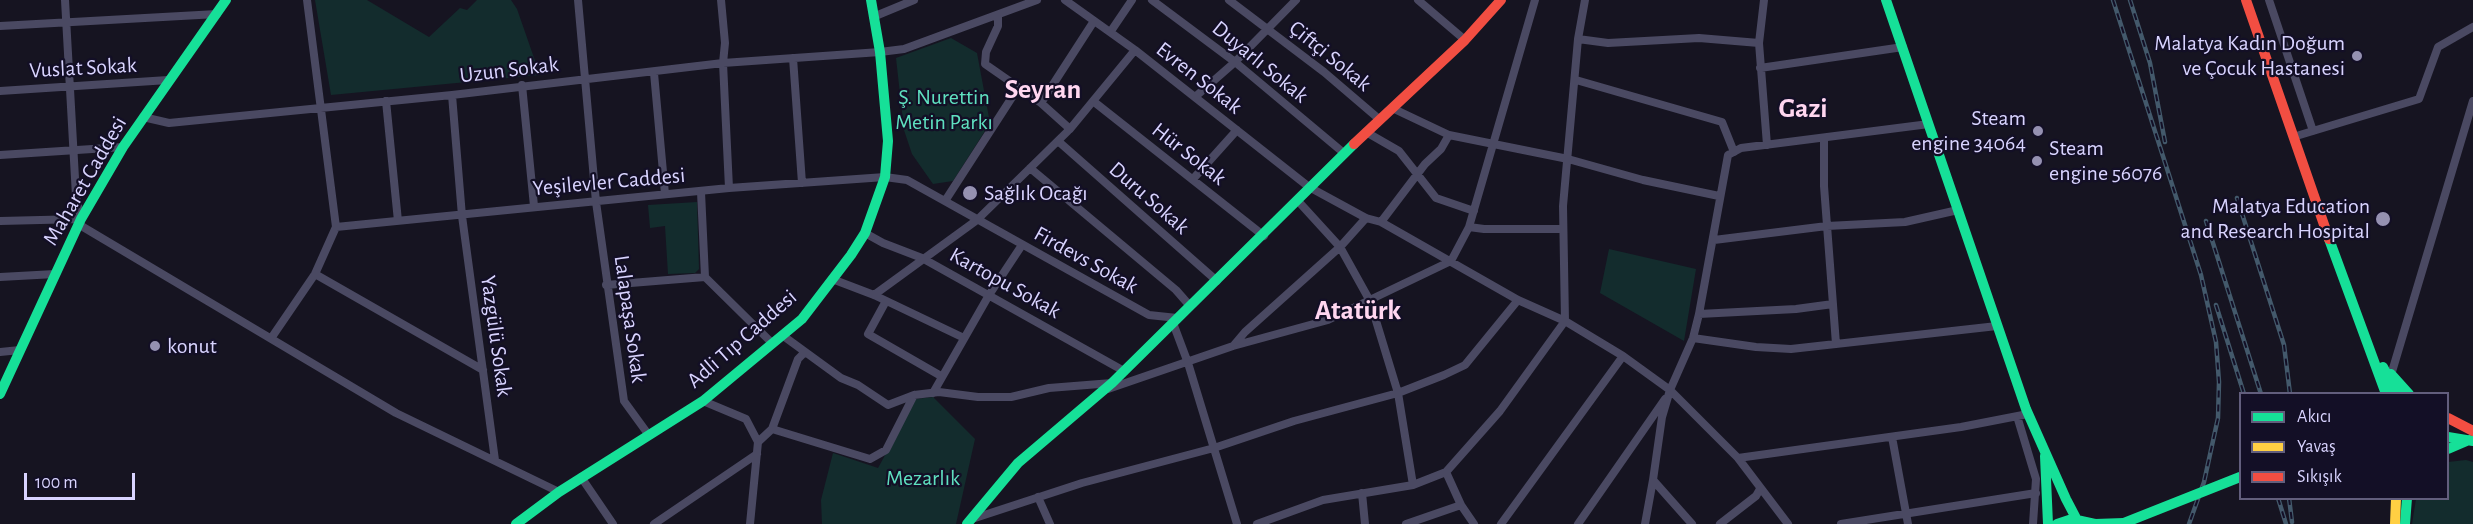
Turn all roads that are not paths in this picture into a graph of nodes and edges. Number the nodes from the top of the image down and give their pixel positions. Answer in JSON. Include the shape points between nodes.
{"nodes":[{"id":1,"x":65,"y":0,"type":"edge"},
{"id":2,"x":226,"y":0,"type":"edge"},
{"id":3,"x":307,"y":0,"type":"edge"},
{"id":4,"x":578,"y":0,"type":"edge"},
{"id":5,"x":721,"y":0,"type":"edge"},
{"id":6,"x":871,"y":0,"type":"edge"},
{"id":7,"x":914,"y":0,"type":"edge"},
{"id":8,"x":1037,"y":0,"type":"edge"},
{"id":9,"x":1065,"y":0,"type":"edge"},
{"id":10,"x":1132,"y":0,"type":"edge"},
{"id":11,"x":1152,"y":0,"type":"edge"},
{"id":12,"x":1229,"y":0,"type":"edge"},
{"id":13,"x":1296,"y":0,"type":"edge"},
{"id":14,"x":1418,"y":0,"type":"edge"},
{"id":15,"x":1502,"y":0,"type":"edge"},
{"id":16,"x":1535,"y":0,"type":"edge"},
{"id":17,"x":1585,"y":0,"type":"edge"},
{"id":18,"x":1764,"y":0,"type":"edge"},
{"id":19,"x":1887,"y":0,"type":"edge"},
{"id":20,"x":2246,"y":0,"type":"edge"},
{"id":21,"x":2269,"y":0,"type":"edge"},
{"id":22,"x":217,"y":14,"type":"junction"},
{"id":23,"x":998,"y":15,"type":"junction"},
{"id":24,"x":873,"y":17,"type":"junction"},
{"id":25,"x":1094,"y":21,"type":"junction"},
{"id":26,"x":65,"y":22,"type":"junction"},
{"id":27,"x":0,"y":26,"type":"edge"},
{"id":28,"x":2473,"y":27,"type":"edge"},
{"id":29,"x":1267,"y":29,"type":"junction"},
{"id":30,"x":1111,"y":32,"type":"junction"},
{"id":31,"x":1578,"y":39,"type":"junction"},
{"id":32,"x":1465,"y":40,"type":"junction"},
{"id":33,"x":1759,"y":43,"type":"junction"},
{"id":34,"x":1903,"y":47,"type":"junction"},
{"id":35,"x":1135,"y":50,"type":"junction"},
{"id":36,"x":880,"y":52,"type":"junction"},
{"id":37,"x":793,"y":58,"type":"junction"},
{"id":38,"x":1235,"y":62,"type":"junction"},
{"id":39,"x":723,"y":63,"type":"junction"},
{"id":40,"x":1760,"y":68,"type":"junction"},
{"id":41,"x":654,"y":73,"type":"junction"},
{"id":42,"x":168,"y":80,"type":"junction"},
{"id":43,"x":586,"y":80,"type":"junction"},
{"id":44,"x":1576,"y":80,"type":"junction"},
{"id":45,"x":522,"y":85,"type":"junction"},
{"id":46,"x":69,"y":87,"type":"junction"},
{"id":47,"x":1018,"y":88,"type":"junction"},
{"id":48,"x":0,"y":91,"type":"edge"},
{"id":49,"x":452,"y":95,"type":"junction"},
{"id":50,"x":1195,"y":97,"type":"junction"},
{"id":51,"x":386,"y":100,"type":"junction"},
{"id":52,"x":1093,"y":101,"type":"junction"},
{"id":53,"x":2473,"y":101,"type":"edge"},
{"id":54,"x":1041,"y":103,"type":"junction"},
{"id":55,"x":322,"y":107,"type":"junction"},
{"id":56,"x":1392,"y":108,"type":"junction"},
{"id":57,"x":143,"y":117,"type":"junction"},
{"id":58,"x":1379,"y":119,"type":"junction"},
{"id":59,"x":1929,"y":124,"type":"junction"},
{"id":60,"x":1070,"y":129,"type":"junction"},
{"id":61,"x":1237,"y":130,"type":"junction"},
{"id":62,"x":2313,"y":131,"type":"junction"},
{"id":63,"x":1366,"y":132,"type":"junction"},
{"id":64,"x":1449,"y":135,"type":"junction"},
{"id":65,"x":2293,"y":137,"type":"junction"},
{"id":66,"x":1824,"y":138,"type":"junction"},
{"id":67,"x":1058,"y":141,"type":"junction"},
{"id":68,"x":1492,"y":144,"type":"junction"},
{"id":69,"x":1767,"y":145,"type":"junction"},
{"id":70,"x":123,"y":147,"type":"junction"},
{"id":71,"x":73,"y":151,"type":"junction"},
{"id":72,"x":1734,"y":152,"type":"junction"},
{"id":73,"x":1345,"y":154,"type":"junction"},
{"id":74,"x":0,"y":155,"type":"edge"},
{"id":75,"x":1568,"y":159,"type":"junction"},
{"id":76,"x":1030,"y":168,"type":"junction"},
{"id":77,"x":1419,"y":173,"type":"junction"},
{"id":78,"x":885,"y":177,"type":"junction"},
{"id":79,"x":1192,"y":179,"type":"junction"},
{"id":80,"x":801,"y":183,"type":"junction"},
{"id":81,"x":1309,"y":187,"type":"junction"},
{"id":82,"x":729,"y":188,"type":"junction"},
{"id":83,"x":702,"y":192,"type":"junction"},
{"id":84,"x":665,"y":194,"type":"junction"},
{"id":85,"x":1719,"y":196,"type":"junction"},
{"id":86,"x":945,"y":201,"type":"junction"},
{"id":87,"x":1298,"y":201,"type":"junction"},
{"id":88,"x":596,"y":202,"type":"junction"},
{"id":89,"x":534,"y":206,"type":"junction"},
{"id":90,"x":1958,"y":210,"type":"junction"},
{"id":91,"x":1474,"y":211,"type":"junction"},
{"id":92,"x":462,"y":216,"type":"junction"},
{"id":93,"x":1366,"y":218,"type":"junction"},
{"id":94,"x":977,"y":220,"type":"junction"},
{"id":95,"x":0,"y":221,"type":"edge"},
{"id":96,"x":398,"y":221,"type":"junction"},
{"id":97,"x":80,"y":222,"type":"junction"},
{"id":98,"x":1382,"y":222,"type":"junction"},
{"id":99,"x":1827,"y":226,"type":"junction"},
{"id":100,"x":336,"y":227,"type":"junction"},
{"id":101,"x":1469,"y":227,"type":"junction"},
{"id":102,"x":1563,"y":229,"type":"junction"},
{"id":103,"x":865,"y":232,"type":"junction"},
{"id":104,"x":1264,"y":236,"type":"junction"},
{"id":105,"x":1714,"y":240,"type":"junction"},
{"id":106,"x":1022,"y":245,"type":"junction"},
{"id":107,"x":1340,"y":247,"type":"junction"},
{"id":108,"x":922,"y":258,"type":"junction"},
{"id":109,"x":1451,"y":261,"type":"junction"},
{"id":110,"x":55,"y":274,"type":"junction"},
{"id":111,"x":315,"y":274,"type":"junction"},
{"id":112,"x":0,"y":277,"type":"edge"},
{"id":113,"x":705,"y":277,"type":"junction"},
{"id":114,"x":832,"y":279,"type":"junction"},
{"id":115,"x":1216,"y":281,"type":"junction"},
{"id":116,"x":606,"y":285,"type":"junction"},
{"id":117,"x":2347,"y":291,"type":"junction"},
{"id":118,"x":989,"y":294,"type":"junction"},
{"id":119,"x":874,"y":295,"type":"junction"},
{"id":120,"x":1518,"y":300,"type":"junction"},
{"id":121,"x":886,"y":301,"type":"junction"},
{"id":122,"x":1370,"y":301,"type":"junction"},
{"id":123,"x":1833,"y":303,"type":"junction"},
{"id":124,"x":1190,"y":306,"type":"junction"},
{"id":125,"x":1699,"y":314,"type":"junction"},
{"id":126,"x":1175,"y":321,"type":"junction"},
{"id":127,"x":1565,"y":321,"type":"junction"},
{"id":128,"x":1997,"y":326,"type":"junction"},
{"id":129,"x":782,"y":335,"type":"junction"},
{"id":130,"x":272,"y":337,"type":"junction"},
{"id":131,"x":964,"y":338,"type":"junction"},
{"id":132,"x":1693,"y":338,"type":"junction"},
{"id":133,"x":772,"y":343,"type":"junction"},
{"id":134,"x":1836,"y":344,"type":"junction"},
{"id":135,"x":1233,"y":346,"type":"junction"},
{"id":136,"x":20,"y":350,"type":"junction"},
{"id":137,"x":0,"y":352,"type":"edge"},
{"id":138,"x":805,"y":352,"type":"junction"},
{"id":139,"x":1623,"y":356,"type":"junction"},
{"id":140,"x":2380,"y":361,"type":"junction"},
{"id":141,"x":1188,"y":363,"type":"junction"},
{"id":142,"x":483,"y":370,"type":"junction"},
{"id":143,"x":1124,"y":371,"type":"junction"},
{"id":144,"x":2391,"y":375,"type":"junction"},
{"id":145,"x":941,"y":376,"type":"junction"},
{"id":146,"x":1108,"y":386,"type":"junction"},
{"id":147,"x":1670,"y":390,"type":"junction"},
{"id":148,"x":2386,"y":392,"type":"edge"},
{"id":149,"x":2396,"y":392,"type":"edge"},
{"id":150,"x":2408,"y":392,"type":"edge"},
{"id":151,"x":933,"y":393,"type":"junction"},
{"id":152,"x":1398,"y":393,"type":"junction"},
{"id":153,"x":0,"y":394,"type":"edge"},
{"id":154,"x":914,"y":395,"type":"junction"},
{"id":155,"x":703,"y":400,"type":"junction"},
{"id":156,"x":2023,"y":415,"type":"junction"},
{"id":157,"x":2449,"y":419,"type":"edge"},
{"id":158,"x":2449,"y":427,"type":"edge"},
{"id":159,"x":772,"y":429,"type":"junction"},
{"id":160,"x":648,"y":435,"type":"junction"},
{"id":161,"x":2472,"y":436,"type":"edge"},
{"id":162,"x":1892,"y":437,"type":"junction"},
{"id":163,"x":2449,"y":437,"type":"edge"},
{"id":164,"x":758,"y":442,"type":"junction"},
{"id":165,"x":1214,"y":448,"type":"junction"},
{"id":166,"x":2449,"y":448,"type":"edge"},
{"id":167,"x":2044,"y":450,"type":"junction"},
{"id":168,"x":757,"y":454,"type":"junction"},
{"id":169,"x":1738,"y":458,"type":"junction"},
{"id":170,"x":495,"y":460,"type":"junction"},
{"id":171,"x":1446,"y":472,"type":"junction"},
{"id":172,"x":581,"y":477,"type":"junction"},
{"id":173,"x":2239,"y":478,"type":"edge"},
{"id":174,"x":1653,"y":480,"type":"junction"},
{"id":175,"x":2239,"y":484,"type":"edge"},
{"id":176,"x":1413,"y":485,"type":"junction"},
{"id":177,"x":1760,"y":489,"type":"junction"},
{"id":178,"x":559,"y":492,"type":"junction"},
{"id":179,"x":1362,"y":493,"type":"junction"},
{"id":180,"x":2036,"y":493,"type":"junction"},
{"id":181,"x":1038,"y":497,"type":"junction"},
{"id":182,"x":2396,"y":500,"type":"edge"},
{"id":183,"x":2407,"y":500,"type":"edge"},
{"id":184,"x":1461,"y":505,"type":"junction"},
{"id":185,"x":1907,"y":514,"type":"junction"},
{"id":186,"x":969,"y":521,"type":"edge"},
{"id":187,"x":2080,"y":522,"type":"edge"},
{"id":188,"x":2130,"y":523,"type":"edge"},
{"id":189,"x":516,"y":524,"type":"edge"},
{"id":190,"x":613,"y":524,"type":"edge"},
{"id":191,"x":654,"y":524,"type":"edge"},
{"id":192,"x":750,"y":524,"type":"edge"},
{"id":193,"x":1050,"y":524,"type":"edge"},
{"id":194,"x":1237,"y":524,"type":"edge"},
{"id":195,"x":1257,"y":524,"type":"edge"},
{"id":196,"x":1365,"y":524,"type":"edge"},
{"id":197,"x":1406,"y":524,"type":"edge"},
{"id":198,"x":1474,"y":524,"type":"edge"},
{"id":199,"x":1501,"y":524,"type":"edge"},
{"id":200,"x":1578,"y":524,"type":"edge"},
{"id":201,"x":1645,"y":524,"type":"edge"},
{"id":202,"x":1692,"y":524,"type":"edge"},
{"id":203,"x":1720,"y":524,"type":"edge"},
{"id":204,"x":1788,"y":524,"type":"edge"},
{"id":205,"x":1841,"y":524,"type":"edge"},
{"id":206,"x":1908,"y":524,"type":"edge"},
{"id":207,"x":2033,"y":524,"type":"edge"},
{"id":208,"x":2048,"y":524,"type":"edge"},
{"id":209,"x":2057,"y":524,"type":"edge"},
{"id":210,"x":2395,"y":524,"type":"edge"},
{"id":211,"x":2405,"y":524,"type":"edge"}],
"edges":[{"from":1,"to":26,"type":"street"},
{"from":2,"to":22,"type":"street","name":"Maharet Caddesi"},
{"from":3,"to":55,"type":"street"},
{"from":4,"to":43,"type":"street","name":"Lalapaşa Sokak"},
{"from":5,"to":39,"type":"street"},
{"from":6,"to":24,"type":"street","name":"Adli Tıp Caddesi"},
{"from":7,"to":24,"type":"street"},
{"from":8,"to":23,"type":"street","name":"Uzun Sokak"},
{"from":9,"to":25,"type":"street","name":"Evren Sokak"},
{"from":10,"to":30,"type":"street"},
{"from":11,"to":38,"type":"street","name":"Duyarlı Sokak"},
{"from":12,"to":29,"type":"street","name":"Çiftçi Sokak"},
{"from":13,"to":29,"type":"street"},
{"from":14,"to":32,"type":"street"},
{"from":15,"to":32,"type":"street"},
{"from":16,"to":68,"type":"street"},
{"from":17,"to":31,"type":"street"},
{"from":18,"to":33,"type":"street"},
{"from":19,"to":34,"type":"street"},
{"from":20,"to":65,"type":"street"},
{"from":21,"to":62,"type":"street"},
{"from":22,"to":26,"type":"street"},
{"from":22,"to":42,"type":"street","name":"Maharet Caddesi"},
{"from":23,"to":36,"type":"street","name":"Uzun Sokak","via":[[904,49]]},
{"from":23,"to":47,"type":"street","via":[[985,64]]},
{"from":24,"to":36,"type":"street","name":"Adli Tıp Caddesi"},
{"from":25,"to":30,"type":"street","name":"Evren Sokak"},
{"from":25,"to":54,"type":"street"},
{"from":26,"to":27,"type":"street"},
{"from":26,"to":46,"type":"street"},
{"from":28,"to":62,"type":"street","via":[[2438,47],[2419,99]]},
{"from":29,"to":38,"type":"street"},
{"from":29,"to":58,"type":"street","name":"Çiftçi Sokak"},
{"from":30,"to":35,"type":"street","name":"Evren Sokak"},
{"from":31,"to":33,"type":"street","via":[[1608,43],[1699,38]]},
{"from":31,"to":44,"type":"street"},
{"from":32,"to":56,"type":"street"},
{"from":33,"to":40,"type":"street"},
{"from":34,"to":40,"type":"street"},
{"from":34,"to":59,"type":"street"},
{"from":35,"to":50,"type":"street","name":"Evren Sokak"},
{"from":35,"to":52,"type":"street"},
{"from":36,"to":37,"type":"street","name":"Uzun Sokak"},
{"from":36,"to":78,"type":"street","name":"Adli Tıp Caddesi","via":[[888,141]]},
{"from":37,"to":39,"type":"street","name":"Uzun Sokak"},
{"from":37,"to":80,"type":"street"},
{"from":38,"to":50,"type":"street"},
{"from":38,"to":73,"type":"street","name":"Duyarlı Sokak"},
{"from":39,"to":41,"type":"street","name":"Uzun Sokak"},
{"from":39,"to":82,"type":"street"},
{"from":40,"to":69,"type":"street"},
{"from":41,"to":43,"type":"street","name":"Uzun Sokak"},
{"from":41,"to":84,"type":"street"},
{"from":42,"to":46,"type":"street","name":"Vuslat Sokak"},
{"from":42,"to":57,"type":"street","name":"Maharet Caddesi"},
{"from":43,"to":45,"type":"street","name":"Uzun Sokak"},
{"from":43,"to":88,"type":"street","name":"Lalapaşa Sokak"},
{"from":44,"to":72,"type":"street","via":[[1722,122]]},
{"from":44,"to":75,"type":"street"},
{"from":45,"to":49,"type":"street","name":"Uzun Sokak"},
{"from":45,"to":89,"type":"street"},
{"from":46,"to":48,"type":"street","name":"Vuslat Sokak"},
{"from":46,"to":71,"type":"street"},
{"from":47,"to":54,"type":"street"},
{"from":47,"to":86,"type":"street"},
{"from":49,"to":51,"type":"street","name":"Uzun Sokak"},
{"from":49,"to":92,"type":"street","name":"Yazgülü Sokak"},
{"from":50,"to":61,"type":"street","name":"Evren Sokak"},
{"from":51,"to":55,"type":"street","name":"Uzun Sokak"},
{"from":51,"to":96,"type":"street"},
{"from":52,"to":60,"type":"street"},
{"from":52,"to":79,"type":"street","name":"Hür Sokak"},
{"from":53,"to":144,"type":"street"},
{"from":54,"to":60,"type":"street"},
{"from":55,"to":57,"type":"street","name":"Uzun Sokak","via":[[169,123]]},
{"from":55,"to":100,"type":"street"},
{"from":56,"to":58,"type":"street"},
{"from":56,"to":64,"type":"street"},
{"from":57,"to":70,"type":"street","name":"Maharet Caddesi"},
{"from":58,"to":63,"type":"street"},
{"from":59,"to":66,"type":"street"},
{"from":59,"to":90,"type":"street"},
{"from":60,"to":67,"type":"street"},
{"from":61,"to":79,"type":"street"},
{"from":61,"to":81,"type":"street","name":"Evren Sokak"},
{"from":62,"to":65,"type":"street"},
{"from":63,"to":73,"type":"street"},
{"from":63,"to":77,"type":"street","via":[[1399,150]]},
{"from":64,"to":68,"type":"street"},
{"from":64,"to":77,"type":"street"},
{"from":65,"to":117,"type":"street"},
{"from":66,"to":69,"type":"street"},
{"from":66,"to":99,"type":"street"},
{"from":67,"to":76,"type":"street"},
{"from":67,"to":115,"type":"street","name":"Duru Sokak"},
{"from":68,"to":75,"type":"street"},
{"from":68,"to":91,"type":"street"},
{"from":69,"to":72,"type":"street"},
{"from":70,"to":71,"type":"street"},
{"from":70,"to":97,"type":"street","name":"Maharet Caddesi"},
{"from":71,"to":74,"type":"street"},
{"from":71,"to":97,"type":"street"},
{"from":72,"to":85,"type":"street","via":[[1728,155]]},
{"from":73,"to":81,"type":"street"},
{"from":75,"to":85,"type":"street"},
{"from":75,"to":102,"type":"street"},
{"from":76,"to":94,"type":"street"},
{"from":76,"to":124,"type":"street"},
{"from":77,"to":91,"type":"street","via":[[1436,198]]},
{"from":77,"to":98,"type":"street"},
{"from":78,"to":80,"type":"street","name":"Yeşilevler Caddesi"},
{"from":78,"to":86,"type":"street","name":"Firdevs Sokak","via":[[907,180]]},
{"from":78,"to":103,"type":"street","name":"Adli Tıp Caddesi"},
{"from":79,"to":104,"type":"street","name":"Hür Sokak"},
{"from":80,"to":82,"type":"street","name":"Yeşilevler Caddesi"},
{"from":81,"to":87,"type":"street"},
{"from":81,"to":93,"type":"street","name":"Evren Sokak"},
{"from":82,"to":83,"type":"street","name":"Yeşilevler Caddesi"},
{"from":83,"to":84,"type":"street","name":"Yeşilevler Caddesi"},
{"from":83,"to":113,"type":"street"},
{"from":84,"to":88,"type":"street","name":"Yeşilevler Caddesi"},
{"from":85,"to":105,"type":"street"},
{"from":86,"to":94,"type":"street","name":"Firdevs Sokak"},
{"from":87,"to":104,"type":"street"},
{"from":87,"to":107,"type":"street"},
{"from":88,"to":89,"type":"street","name":"Yeşilevler Caddesi"},
{"from":88,"to":116,"type":"street","name":"Lalapaşa Sokak"},
{"from":89,"to":92,"type":"street","name":"Yeşilevler Caddesi"},
{"from":90,"to":99,"type":"street","via":[[1905,222]]},
{"from":90,"to":128,"type":"street"},
{"from":91,"to":101,"type":"street"},
{"from":92,"to":96,"type":"street","name":"Yeşilevler Caddesi"},
{"from":92,"to":142,"type":"street","name":"Yazgülü Sokak"},
{"from":93,"to":98,"type":"street","name":"Evren Sokak"},
{"from":93,"to":107,"type":"street"},
{"from":94,"to":106,"type":"street","name":"Firdevs Sokak"},
{"from":94,"to":108,"type":"street"},
{"from":95,"to":97,"type":"street"},
{"from":96,"to":100,"type":"street","name":"Yeşilevler Caddesi"},
{"from":97,"to":110,"type":"street","name":"Maharet Caddesi"},
{"from":97,"to":130,"type":"street"},
{"from":98,"to":109,"type":"street","name":"Evren Sokak"},
{"from":99,"to":105,"type":"street"},
{"from":99,"to":123,"type":"street"},
{"from":100,"to":111,"type":"street"},
{"from":101,"to":102,"type":"street"},
{"from":101,"to":109,"type":"street"},
{"from":102,"to":127,"type":"street"},
{"from":103,"to":108,"type":"street","name":"Kartopu Sokak"},
{"from":103,"to":114,"type":"street","name":"Adli Tıp Caddesi"},
{"from":104,"to":115,"type":"street"},
{"from":105,"to":125,"type":"street"},
{"from":106,"to":118,"type":"street"},
{"from":106,"to":126,"type":"street","name":"Firdevs Sokak","via":[[1149,315]]},
{"from":107,"to":122,"type":"street"},
{"from":107,"to":135,"type":"street"},
{"from":108,"to":118,"type":"street","name":"Kartopu Sokak"},
{"from":108,"to":119,"type":"street"},
{"from":109,"to":120,"type":"street","name":"Evren Sokak"},
{"from":109,"to":122,"type":"street"},
{"from":110,"to":112,"type":"street"},
{"from":110,"to":136,"type":"street","name":"Maharet Caddesi"},
{"from":111,"to":130,"type":"street"},
{"from":111,"to":142,"type":"street"},
{"from":113,"to":116,"type":"street"},
{"from":113,"to":133,"type":"street"},
{"from":114,"to":119,"type":"street"},
{"from":114,"to":129,"type":"street","name":"Adli Tıp Caddesi","via":[[802,319]]},
{"from":115,"to":124,"type":"street"},
{"from":116,"to":160,"type":"street","name":"Lalapaşa Sokak","via":[[624,401]]},
{"from":117,"to":140,"type":"street"},
{"from":117,"to":148,"type":"street"},
{"from":118,"to":131,"type":"street"},
{"from":118,"to":143,"type":"street","name":"Kartopu Sokak"},
{"from":119,"to":121,"type":"street"},
{"from":120,"to":127,"type":"street","name":"Evren Sokak"},
{"from":120,"to":152,"type":"street","via":[[1465,365]]},
{"from":121,"to":131,"type":"street"},
{"from":121,"to":145,"type":"street","via":[[868,334]]},
{"from":122,"to":135,"type":"street","via":[[1328,320]]},
{"from":122,"to":152,"type":"street"},
{"from":123,"to":125,"type":"street"},
{"from":123,"to":134,"type":"street"},
{"from":124,"to":126,"type":"street"},
{"from":125,"to":132,"type":"street"},
{"from":126,"to":141,"type":"street"},
{"from":126,"to":143,"type":"street"},
{"from":127,"to":139,"type":"street","name":"Evren Sokak"},
{"from":127,"to":171,"type":"street","via":[[1500,411]]},
{"from":128,"to":134,"type":"street"},
{"from":128,"to":156,"type":"street"},
{"from":129,"to":133,"type":"street","name":"Adli Tıp Caddesi"},
{"from":129,"to":138,"type":"street"},
{"from":130,"to":170,"type":"street","via":[[396,413]]},
{"from":131,"to":145,"type":"street"},
{"from":132,"to":134,"type":"street","via":[[1768,348]]},
{"from":132,"to":147,"type":"street"},
{"from":133,"to":155,"type":"street","name":"Adli Tıp Caddesi"},
{"from":135,"to":141,"type":"street"},
{"from":136,"to":137,"type":"street"},
{"from":136,"to":153,"type":"street","name":"Maharet Caddesi"},
{"from":138,"to":154,"type":"street","via":[[888,405]]},
{"from":138,"to":159,"type":"street","via":[[798,359]]},
{"from":139,"to":147,"type":"street","name":"Evren Sokak"},
{"from":139,"to":199,"type":"street"},
{"from":140,"to":144,"type":"street"},
{"from":140,"to":149,"type":"street"},
{"from":141,"to":146,"type":"street"},
{"from":141,"to":165,"type":"street"},
{"from":142,"to":170,"type":"street","name":"Yazgülü Sokak"},
{"from":143,"to":146,"type":"street"},
{"from":144,"to":150,"type":"street"},
{"from":145,"to":151,"type":"street"},
{"from":146,"to":151,"type":"street","via":[[1049,388],[1011,397]]},
{"from":146,"to":186,"type":"street","via":[[1018,463]]},
{"from":147,"to":169,"type":"street","name":"Evren Sokak"},
{"from":147,"to":174,"type":"street"},
{"from":147,"to":200,"type":"street"},
{"from":151,"to":154,"type":"street"},
{"from":152,"to":165,"type":"street"},
{"from":152,"to":176,"type":"street"},
{"from":154,"to":159,"type":"street","via":[[886,450],[870,459]]},
{"from":155,"to":160,"type":"street","name":"Adli Tıp Caddesi"},
{"from":155,"to":164,"type":"street","via":[[746,419]]},
{"from":156,"to":162,"type":"street"},
{"from":156,"to":167,"type":"street"},
{"from":156,"to":180,"type":"street"},
{"from":157,"to":161,"type":"street"},
{"from":158,"to":161,"type":"street"},
{"from":159,"to":164,"type":"street"},
{"from":160,"to":172,"type":"street","name":"Adli Tıp Caddesi"},
{"from":161,"to":163,"type":"street"},
{"from":161,"to":166,"type":"street"},
{"from":162,"to":169,"type":"street"},
{"from":162,"to":185,"type":"street"},
{"from":164,"to":168,"type":"street"},
{"from":165,"to":181,"type":"street"},
{"from":165,"to":194,"type":"street"},
{"from":167,"to":187,"type":"street"},
{"from":167,"to":208,"type":"street"},
{"from":168,"to":191,"type":"street"},
{"from":168,"to":192,"type":"street"},
{"from":169,"to":177,"type":"street","name":"Evren Sokak"},
{"from":170,"to":178,"type":"street"},
{"from":171,"to":176,"type":"street"},
{"from":171,"to":184,"type":"street"},
{"from":172,"to":178,"type":"street","name":"Adli Tıp Caddesi"},
{"from":172,"to":190,"type":"street"},
{"from":173,"to":188,"type":"street","bridge":true},
{"from":174,"to":201,"type":"street"},
{"from":174,"to":202,"type":"street"},
{"from":175,"to":188,"type":"street"},
{"from":176,"to":179,"type":"street"},
{"from":177,"to":203,"type":"street"},
{"from":177,"to":204,"type":"street","name":"Evren Sokak"},
{"from":178,"to":189,"type":"street","name":"Adli Tıp Caddesi"},
{"from":179,"to":195,"type":"street","via":[[1323,500]]},
{"from":179,"to":196,"type":"street"},
{"from":180,"to":185,"type":"street"},
{"from":180,"to":207,"type":"street"},
{"from":181,"to":186,"type":"street"},
{"from":181,"to":193,"type":"street"},
{"from":182,"to":210,"type":"street"},
{"from":183,"to":211,"type":"street"},
{"from":184,"to":197,"type":"street"},
{"from":184,"to":198,"type":"street"},
{"from":185,"to":205,"type":"street"},
{"from":185,"to":206,"type":"street"},
{"from":187,"to":188,"type":"street"},
{"from":187,"to":209,"type":"street","via":[[2066,519]]}]}
